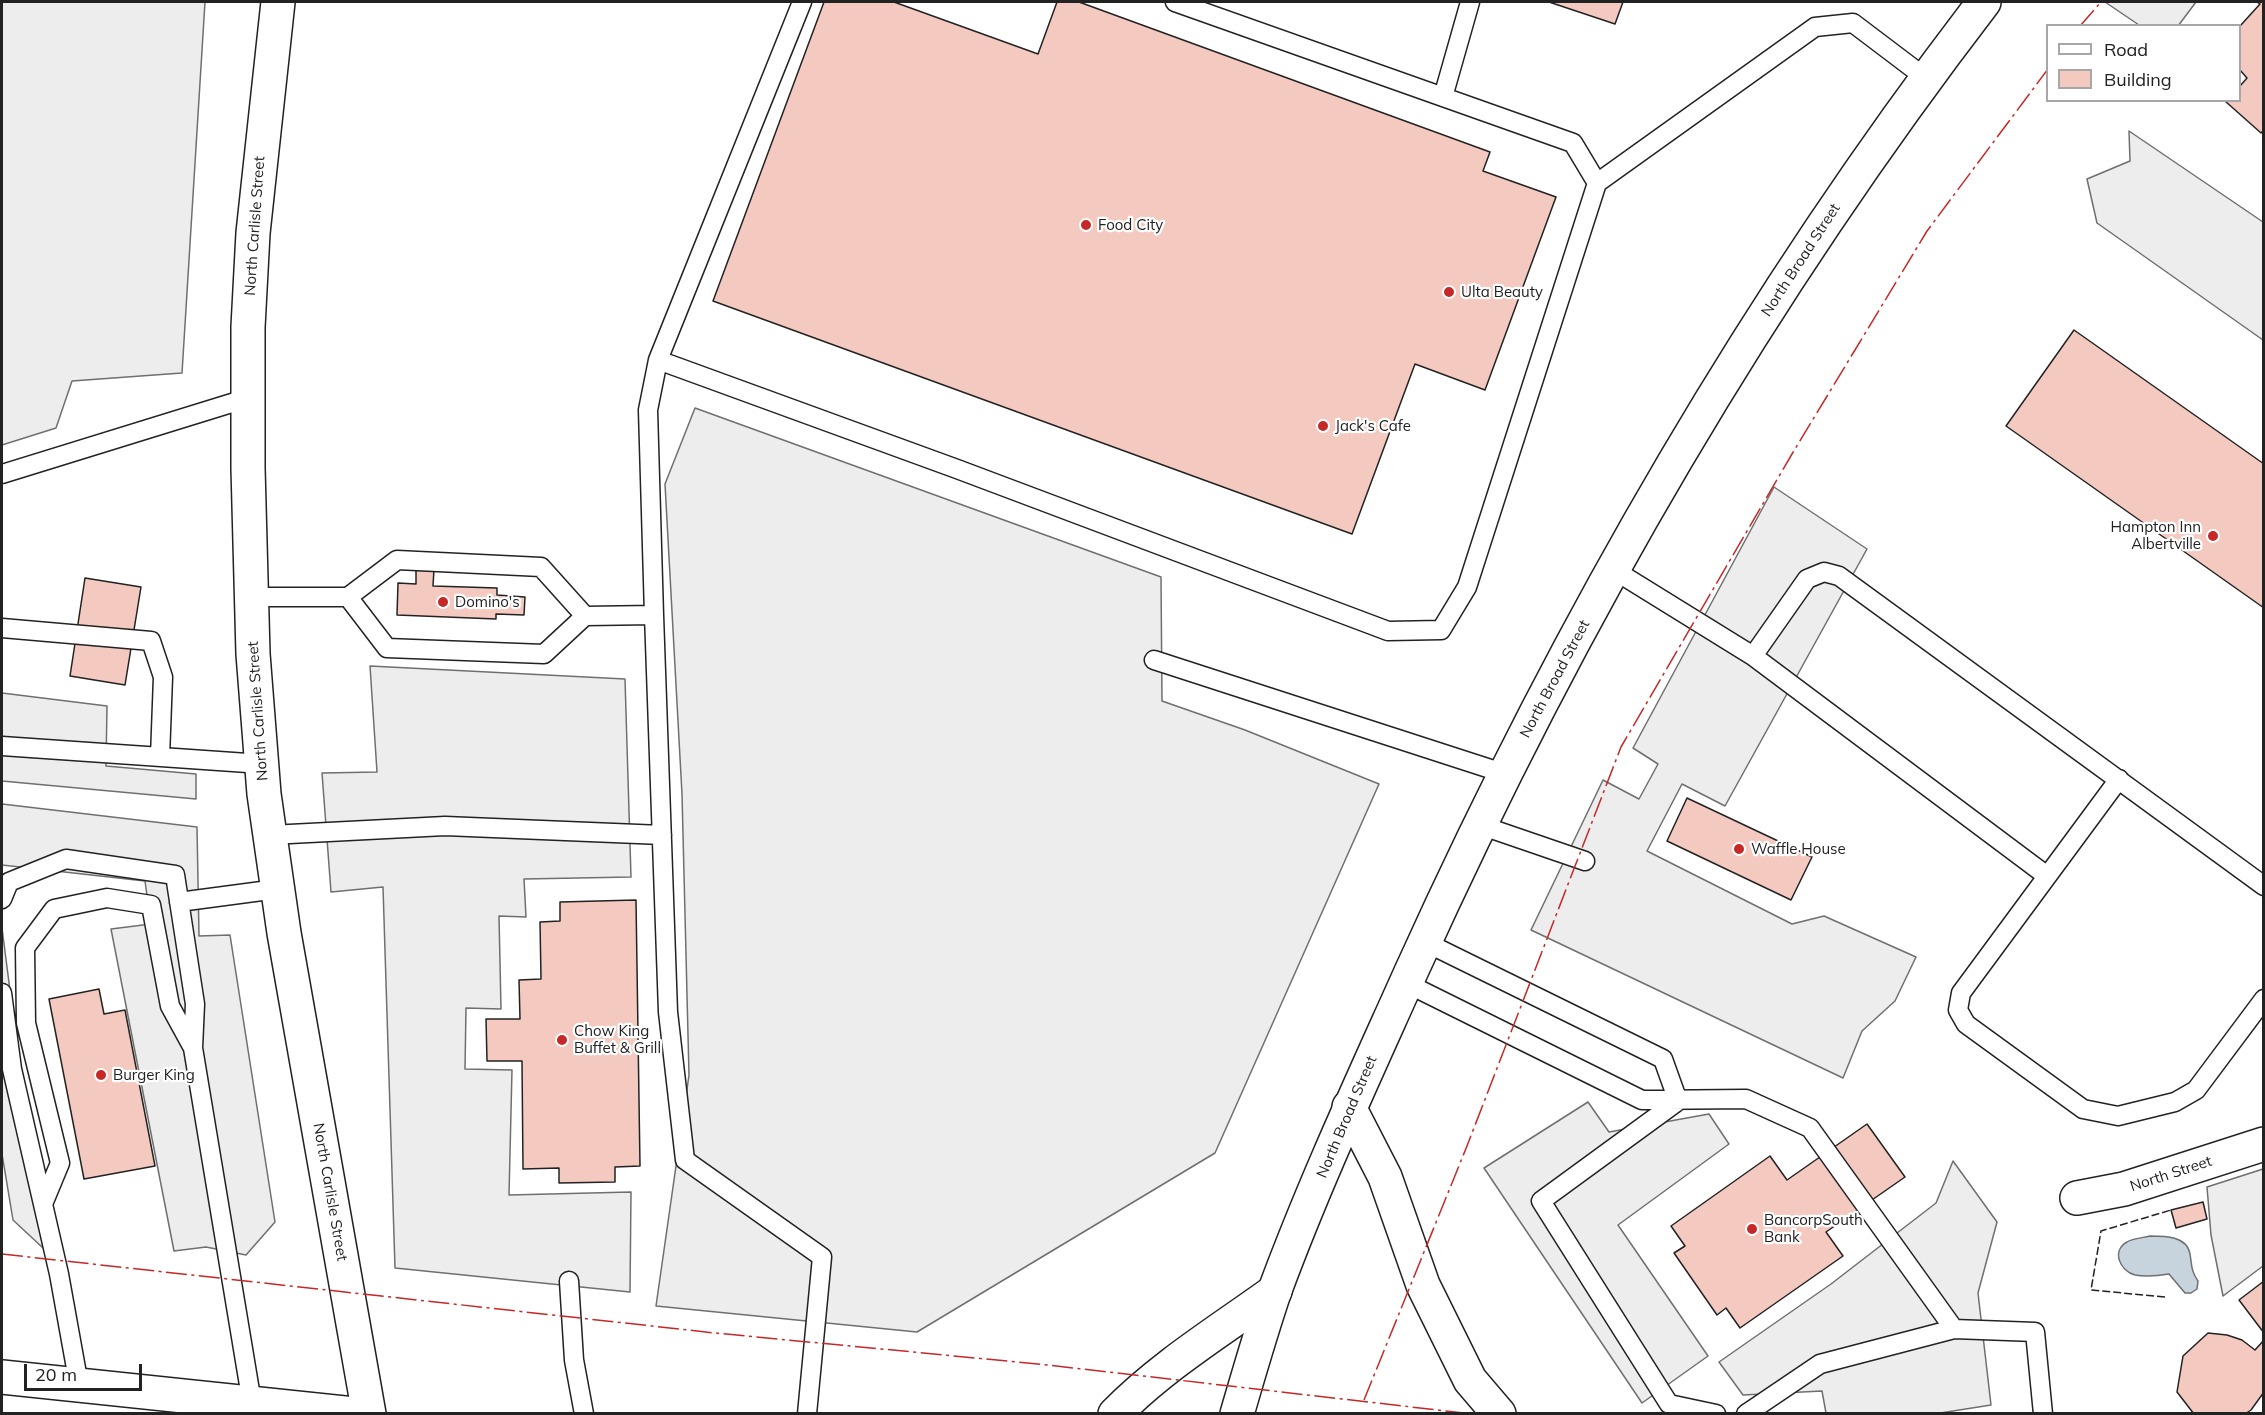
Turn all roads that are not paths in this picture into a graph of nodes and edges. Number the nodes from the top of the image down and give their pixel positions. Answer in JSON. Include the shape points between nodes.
{"nodes":[{"id":1,"x":278,"y":2,"type":"edge"},
{"id":2,"x":801,"y":2,"type":"edge"},
{"id":3,"x":1175,"y":2,"type":"edge"},
{"id":4,"x":1470,"y":2,"type":"edge"},
{"id":5,"x":1984,"y":2,"type":"edge"},
{"id":6,"x":1927,"y":79,"type":"junction"},
{"id":7,"x":1443,"y":97,"type":"junction"},
{"id":8,"x":1597,"y":183,"type":"junction"},
{"id":9,"x":658,"y":360,"type":"junction"},
{"id":10,"x":248,"y":398,"type":"junction"},
{"id":11,"x":2,"y":474,"type":"edge"},
{"id":12,"x":1614,"y":570,"type":"junction"},
{"id":13,"x":252,"y":597,"type":"junction"},
{"id":14,"x":348,"y":597,"type":"junction"},
{"id":15,"x":654,"y":615,"type":"junction"},
{"id":16,"x":585,"y":616,"type":"junction"},
{"id":17,"x":2,"y":628,"type":"edge"},
{"id":18,"x":1753,"y":656,"type":"junction"},
{"id":19,"x":1154,"y":660,"type":"dead end"},
{"id":20,"x":2,"y":746,"type":"edge"},
{"id":21,"x":160,"y":757,"type":"junction"},
{"id":22,"x":262,"y":764,"type":"junction"},
{"id":23,"x":1506,"y":774,"type":"junction"},
{"id":24,"x":2119,"y":779,"type":"junction"},
{"id":25,"x":1480,"y":825,"type":"junction"},
{"id":26,"x":270,"y":835,"type":"junction"},
{"id":27,"x":662,"y":835,"type":"junction"},
{"id":28,"x":1585,"y":861,"type":"dead end"},
{"id":29,"x":2047,"y":876,"type":"junction"},
{"id":30,"x":2264,"y":886,"type":"edge"},
{"id":31,"x":277,"y":889,"type":"junction"},
{"id":32,"x":2,"y":899,"type":"edge"},
{"id":33,"x":179,"y":902,"type":"junction"},
{"id":34,"x":1425,"y":942,"type":"junction"},
{"id":35,"x":1406,"y":983,"type":"junction"},
{"id":36,"x":2,"y":993,"type":"edge"},
{"id":37,"x":2264,"y":999,"type":"edge"},
{"id":38,"x":193,"y":1048,"type":"junction"},
{"id":39,"x":1678,"y":1101,"type":"junction"},
{"id":40,"x":1349,"y":1107,"type":"junction"},
{"id":41,"x":2264,"y":1144,"type":"edge"},
{"id":42,"x":2077,"y":1198,"type":"dead end"},
{"id":43,"x":43,"y":1204,"type":"junction"},
{"id":44,"x":569,"y":1281,"type":"dead end"},
{"id":45,"x":1275,"y":1291,"type":"junction"},
{"id":46,"x":1954,"y":1329,"type":"junction"},
{"id":47,"x":2,"y":1377,"type":"edge"},
{"id":48,"x":79,"y":1385,"type":"junction"},
{"id":49,"x":252,"y":1403,"type":"junction"},
{"id":50,"x":354,"y":1413,"type":"edge"},
{"id":51,"x":369,"y":1413,"type":"edge"},
{"id":52,"x":584,"y":1413,"type":"edge"},
{"id":53,"x":807,"y":1413,"type":"edge"},
{"id":54,"x":1115,"y":1413,"type":"edge"},
{"id":55,"x":1237,"y":1413,"type":"edge"},
{"id":56,"x":1499,"y":1413,"type":"edge"},
{"id":57,"x":1716,"y":1413,"type":"edge"},
{"id":58,"x":1746,"y":1413,"type":"edge"},
{"id":59,"x":2043,"y":1413,"type":"edge"}],
"edges":[{"from":1,"to":10,"type":"main road","name":"North Carlisle Street","via":[[253,233]]},
{"from":2,"to":9,"type":"lane"},
{"from":3,"to":7,"type":"lane"},
{"from":4,"to":7,"type":"lane"},
{"from":5,"to":6,"type":"main road","name":"North Broad Street"},
{"from":6,"to":8,"type":"lane","via":[[1853,23],[1815,27]]},
{"from":6,"to":12,"type":"main road","name":"North Broad Street","via":[[1778,293],[1656,492]]},
{"from":7,"to":8,"type":"lane","via":[[1573,143]]},
{"from":8,"to":9,"type":"lane","via":[[1467,587],[1441,630],[1388,631]]},
{"from":9,"to":15,"type":"lane","via":[[648,410]]},
{"from":10,"to":11,"type":"lane"},
{"from":10,"to":13,"type":"main road","name":"North Carlisle Street"},
{"from":12,"to":18,"type":"lane"},
{"from":12,"to":23,"type":"main road","name":"North Broad Street"},
{"from":13,"to":14,"type":"lane"},
{"from":13,"to":22,"type":"main road","name":"North Carlisle Street"},
{"from":14,"to":16,"type":"lane","via":[[397,560],[541,567]]},
{"from":14,"to":16,"type":"lane","via":[[387,648],[544,654]]},
{"from":15,"to":16,"type":"lane"},
{"from":15,"to":27,"type":"lane"},
{"from":17,"to":21,"type":"lane","via":[[151,641],[163,678]]},
{"from":18,"to":24,"type":"lane","via":[[1807,579],[1824,572],[1839,576]]},
{"from":18,"to":29,"type":"lane"},
{"from":19,"to":23,"type":"lane"},
{"from":20,"to":21,"type":"lane"},
{"from":21,"to":22,"type":"lane"},
{"from":22,"to":26,"type":"main road","name":"North Carlisle Street"},
{"from":23,"to":25,"type":"main road","name":"North Broad Street"},
{"from":24,"to":29,"type":"lane"},
{"from":24,"to":30,"type":"lane"},
{"from":25,"to":28,"type":"lane"},
{"from":25,"to":34,"type":"main road","name":"North Broad Street"},
{"from":26,"to":27,"type":"lane","via":[[445,826]]},
{"from":26,"to":31,"type":"main road","name":"North Carlisle Street"},
{"from":27,"to":53,"type":"lane","via":[[668,1012],[685,1160],[822,1257]]},
{"from":29,"to":37,"type":"lane","via":[[1962,993],[1958,1010],[1966,1024],[2083,1109],[2118,1116],[2175,1102],[2196,1090]]},
{"from":31,"to":33,"type":"lane"},
{"from":31,"to":51,"type":"main road","name":"North Carlisle Street"},
{"from":32,"to":33,"type":"lane","via":[[9,882],[66,859],[175,875]]},
{"from":33,"to":38,"type":"lane","via":[[195,1004]]},
{"from":34,"to":35,"type":"main road","name":"North Broad Street"},
{"from":34,"to":39,"type":"lane","via":[[1663,1059]]},
{"from":35,"to":39,"type":"lane","via":[[1642,1100]]},
{"from":35,"to":40,"type":"main road","name":"North Broad Street"},
{"from":36,"to":43,"type":"lane","via":[[12,1069]]},
{"from":38,"to":43,"type":"lane","via":[[170,1006],[151,905],[107,898],[54,909],[25,948],[26,1023],[60,1163]]},
{"from":38,"to":49,"type":"lane"},
{"from":39,"to":46,"type":"lane","via":[[1746,1099],[1810,1128]]},
{"from":39,"to":57,"type":"lane","via":[[1541,1201],[1669,1404]]},
{"from":40,"to":45,"type":"main road","name":"North Broad Street"},
{"from":40,"to":56,"type":"main road","via":[[1385,1177],[1423,1285],[1470,1380]]},
{"from":41,"to":42,"type":"main road","name":"North Street","via":[[2124,1188]]},
{"from":43,"to":48,"type":"lane"},
{"from":44,"to":52,"type":"lane","via":[[574,1360]]},
{"from":45,"to":54,"type":"main road","via":[[1191,1351]]},
{"from":45,"to":55,"type":"main road","name":"North Broad Street"},
{"from":46,"to":58,"type":"lane","via":[[1820,1364]]},
{"from":46,"to":59,"type":"lane","via":[[2035,1332]]},
{"from":47,"to":48,"type":"main road"},
{"from":48,"to":49,"type":"main road"},
{"from":49,"to":50,"type":"main road"}]}
